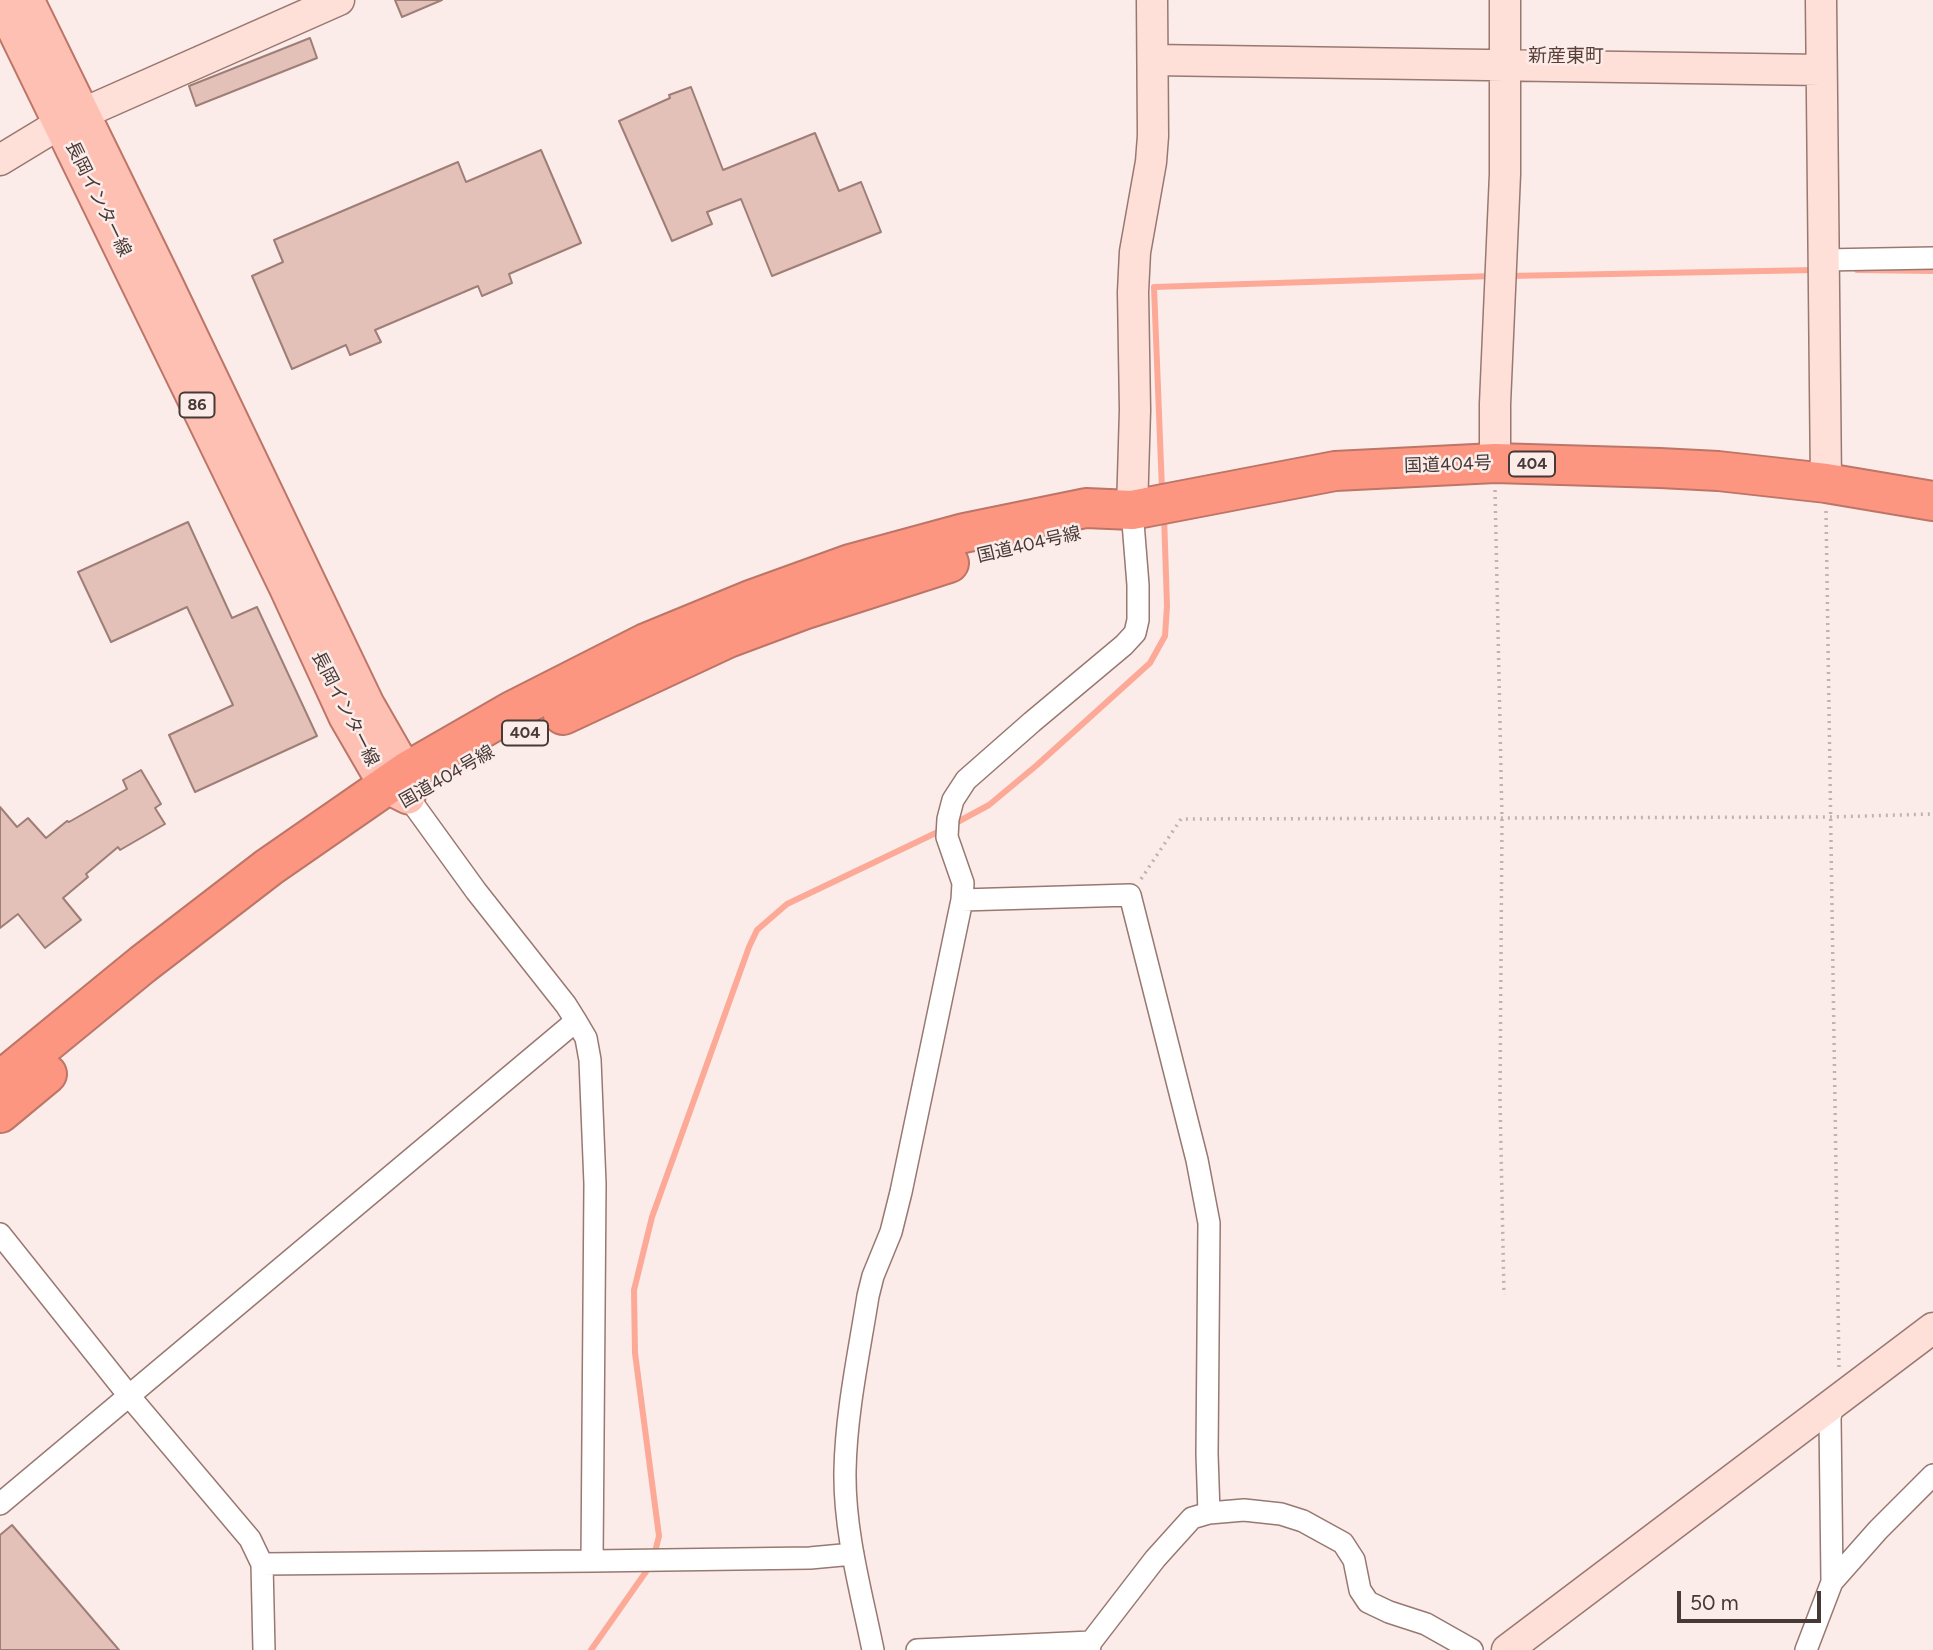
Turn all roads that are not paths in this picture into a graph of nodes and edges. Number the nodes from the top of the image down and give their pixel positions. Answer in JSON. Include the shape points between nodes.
{"nodes":[{"id":1,"x":27,"y":0,"type":"edge"},
{"id":2,"x":339,"y":0,"type":"edge"},
{"id":3,"x":1152,"y":0,"type":"edge"},
{"id":4,"x":1505,"y":0,"type":"edge"},
{"id":5,"x":1821,"y":0,"type":"edge"},
{"id":6,"x":0,"y":1,"type":"edge"},
{"id":7,"x":1153,"y":60,"type":"junction"},
{"id":8,"x":1503,"y":64,"type":"junction"},
{"id":9,"x":1821,"y":70,"type":"junction"},
{"id":10,"x":71,"y":118,"type":"junction"},
{"id":11,"x":0,"y":160,"type":"edge"},
{"id":12,"x":1933,"y":258,"type":"edge"},
{"id":13,"x":1823,"y":260,"type":"junction"},
{"id":14,"x":1495,"y":463,"type":"junction"},
{"id":15,"x":1826,"y":483,"type":"junction"},
{"id":16,"x":1933,"y":501,"type":"edge"},
{"id":17,"x":1132,"y":510,"type":"junction"},
{"id":18,"x":400,"y":785,"type":"junction"},
{"id":19,"x":962,"y":900,"type":"junction"},
{"id":20,"x":576,"y":1021,"type":"junction"},
{"id":21,"x":0,"y":1081,"type":"edge"},
{"id":22,"x":0,"y":1112,"type":"edge"},
{"id":23,"x":0,"y":1234,"type":"edge"},
{"id":24,"x":1933,"y":1328,"type":"edge"},
{"id":25,"x":130,"y":1397,"type":"junction"},
{"id":26,"x":1835,"y":1401,"type":"junction"},
{"id":27,"x":1933,"y":1475,"type":"edge"},
{"id":28,"x":0,"y":1504,"type":"edge"},
{"id":29,"x":1209,"y":1513,"type":"junction"},
{"id":30,"x":853,"y":1554,"type":"junction"},
{"id":31,"x":592,"y":1562,"type":"junction"},
{"id":32,"x":262,"y":1564,"type":"junction"},
{"id":33,"x":1832,"y":1582,"type":"junction"},
{"id":34,"x":1090,"y":1646,"type":"edge"},
{"id":35,"x":264,"y":1650,"type":"edge"},
{"id":36,"x":873,"y":1650,"type":"edge"},
{"id":37,"x":917,"y":1650,"type":"edge"},
{"id":38,"x":1472,"y":1650,"type":"edge"},
{"id":39,"x":1507,"y":1650,"type":"edge"},
{"id":40,"x":1806,"y":1650,"type":"edge"}],
"edges":[{"from":1,"to":10,"type":"main road","name":"長岡インター線","number":"86"},
{"from":2,"to":10,"type":"street"},
{"from":3,"to":7,"type":"street"},
{"from":4,"to":8,"type":"street"},
{"from":5,"to":9,"type":"street"},
{"from":6,"to":10,"type":"main road","name":"長岡インター線","number":"86"},
{"from":7,"to":8,"type":"street"},
{"from":7,"to":17,"type":"street","via":[[1151,162],[1135,252],[1133,292]]},
{"from":8,"to":9,"type":"street"},
{"from":8,"to":14,"type":"street"},
{"from":9,"to":13,"type":"street"},
{"from":10,"to":11,"type":"street"},
{"from":10,"to":18,"type":"main road","name":"長岡インター線","number":"86","via":[[346,717],[368,758]]},
{"from":12,"to":13,"type":"street"},
{"from":13,"to":15,"type":"street"},
{"from":14,"to":15,"type":"highway","name":"国道404号","number":"404","via":[[1706,471]]},
{"from":14,"to":17,"type":"highway","name":"国道404号","number":"404","via":[[1335,471]]},
{"from":15,"to":16,"type":"highway","name":"国道404号","number":"404"},
{"from":17,"to":18,"type":"highway","name":"国道404号線","number":"404","via":[[1086,508],[964,533],[850,564],[753,600],[646,643],[513,710]]},
{"from":17,"to":19,"type":"street","via":[[1139,602],[1135,633],[966,780],[953,800],[947,837],[963,883]]},
{"from":18,"to":20,"type":"street"},
{"from":18,"to":21,"type":"highway","name":"国道404号線","number":"404","via":[[269,867]]},
{"from":18,"to":22,"type":"highway","name":"国道404号線","number":"404","via":[[282,886]]},
{"from":19,"to":29,"type":"street","via":[[1130,895],[1209,1223]]},
{"from":19,"to":30,"type":"street","via":[[901,1192],[868,1296],[845,1471]]},
{"from":20,"to":25,"type":"street"},
{"from":20,"to":31,"type":"street","via":[[586,1038],[590,1060],[595,1184]]},
{"from":23,"to":25,"type":"street"},
{"from":24,"to":26,"type":"street"},
{"from":25,"to":28,"type":"street"},
{"from":25,"to":32,"type":"street","via":[[250,1539]]},
{"from":26,"to":33,"type":"street","via":[[1830,1417]]},
{"from":26,"to":39,"type":"street"},
{"from":27,"to":33,"type":"street"},
{"from":29,"to":34,"type":"street","via":[[1192,1518],[1174,1535]]},
{"from":29,"to":38,"type":"street","via":[[1244,1510],[1303,1521],[1343,1543],[1368,1602],[1426,1624]]},
{"from":30,"to":31,"type":"street"},
{"from":30,"to":36,"type":"street"},
{"from":31,"to":32,"type":"street"},
{"from":32,"to":35,"type":"street"},
{"from":33,"to":40,"type":"street"},
{"from":34,"to":37,"type":"street"}]}
